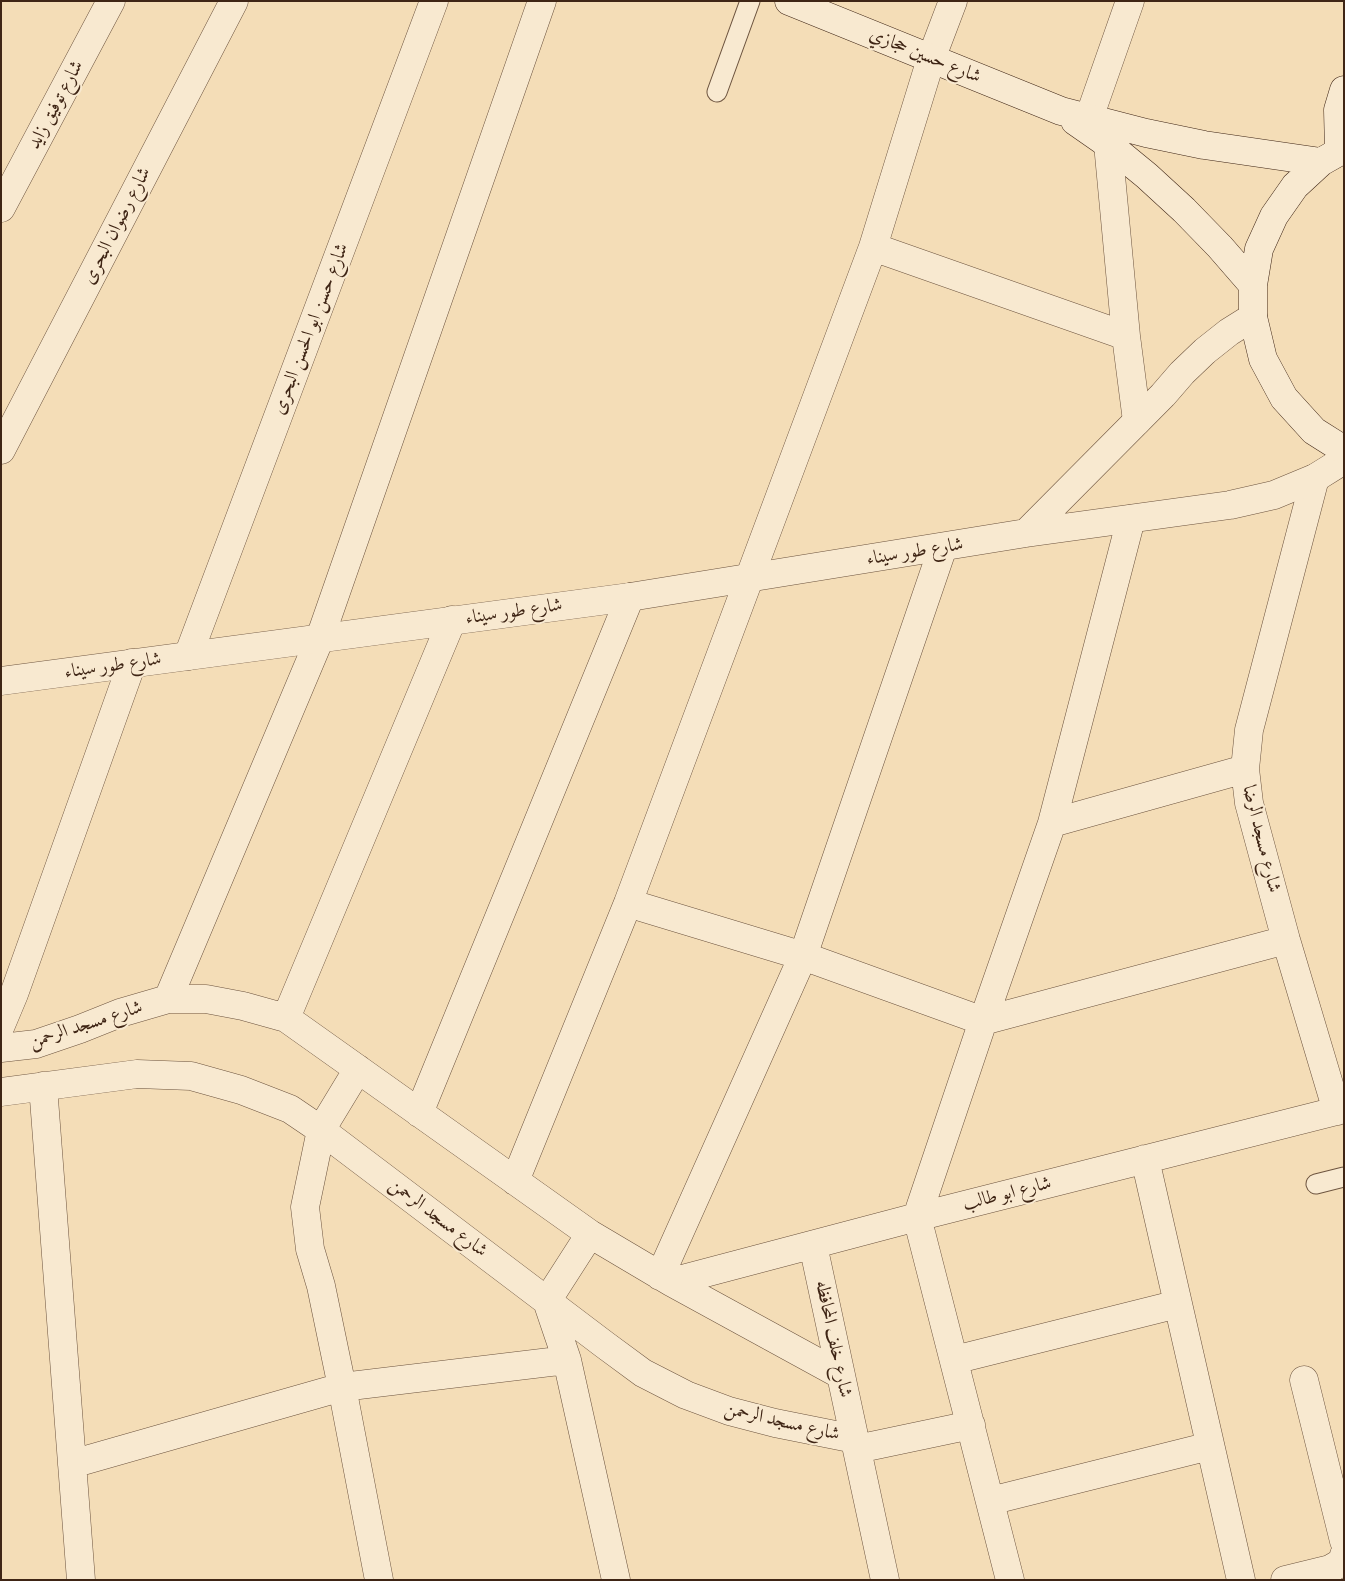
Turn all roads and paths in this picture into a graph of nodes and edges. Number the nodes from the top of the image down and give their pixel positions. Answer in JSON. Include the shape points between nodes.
{"nodes":[{"id":1,"x":111,"y":1,"type":"edge"},
{"id":2,"x":234,"y":1,"type":"edge"},
{"id":3,"x":434,"y":1,"type":"edge"},
{"id":4,"x":542,"y":1,"type":"edge"},
{"id":5,"x":750,"y":1,"type":"edge"},
{"id":6,"x":788,"y":1,"type":"edge"},
{"id":7,"x":952,"y":1,"type":"edge"},
{"id":8,"x":1130,"y":1,"type":"edge"},
{"id":9,"x":931,"y":59,"type":"junction"},
{"id":10,"x":1344,"y":90,"type":"edge"},
{"id":11,"x":717,"y":92,"type":"dead end"},
{"id":12,"x":1061,"y":111,"type":"junction"},
{"id":13,"x":1089,"y":118,"type":"junction"},
{"id":14,"x":1108,"y":144,"type":"junction"},
{"id":15,"x":1335,"y":154,"type":"edge"},
{"id":16,"x":1,"y":208,"type":"edge"},
{"id":17,"x":873,"y":247,"type":"junction"},
{"id":18,"x":1252,"y":285,"type":"junction"},
{"id":19,"x":1253,"y":317,"type":"junction"},
{"id":20,"x":1126,"y":336,"type":"junction"},
{"id":21,"x":1137,"y":421,"type":"junction"},
{"id":22,"x":1,"y":450,"type":"edge"},
{"id":23,"x":1344,"y":450,"type":"edge"},
{"id":24,"x":1344,"y":460,"type":"edge"},
{"id":25,"x":1315,"y":478,"type":"junction"},
{"id":26,"x":1131,"y":518,"type":"junction"},
{"id":27,"x":1026,"y":533,"type":"junction"},
{"id":28,"x":943,"y":548,"type":"junction"},
{"id":29,"x":749,"y":578,"type":"junction"},
{"id":30,"x":630,"y":596,"type":"junction"},
{"id":31,"x":452,"y":620,"type":"junction"},
{"id":32,"x":320,"y":638,"type":"junction"},
{"id":33,"x":188,"y":656,"type":"junction"},
{"id":34,"x":132,"y":663,"type":"junction"},
{"id":35,"x":1,"y":681,"type":"edge"},
{"id":36,"x":1245,"y":769,"type":"junction"},
{"id":37,"x":1052,"y":823,"type":"junction"},
{"id":38,"x":628,"y":903,"type":"junction"},
{"id":39,"x":1286,"y":940,"type":"junction"},
{"id":40,"x":803,"y":956,"type":"junction"},
{"id":41,"x":8,"y":991,"type":"edge"},
{"id":42,"x":168,"y":999,"type":"junction"},
{"id":43,"x":286,"y":1018,"type":"junction"},
{"id":44,"x":983,"y":1021,"type":"junction"},
{"id":45,"x":1,"y":1025,"type":"edge"},
{"id":46,"x":1,"y":1048,"type":"edge"},
{"id":47,"x":358,"y":1070,"type":"junction"},
{"id":48,"x":44,"y":1086,"type":"junction"},
{"id":49,"x":1,"y":1092,"type":"edge"},
{"id":50,"x":1340,"y":1110,"type":"edge"},
{"id":51,"x":419,"y":1113,"type":"junction"},
{"id":52,"x":321,"y":1130,"type":"junction"},
{"id":53,"x":1144,"y":1159,"type":"junction"},
{"id":54,"x":1344,"y":1177,"type":"edge"},
{"id":55,"x":515,"y":1181,"type":"junction"},
{"id":56,"x":1316,"y":1184,"type":"dead end"},
{"id":57,"x":917,"y":1217,"type":"junction"},
{"id":58,"x":590,"y":1234,"type":"junction"},
{"id":59,"x":813,"y":1244,"type":"junction"},
{"id":60,"x":665,"y":1279,"type":"junction"},
{"id":61,"x":547,"y":1302,"type":"junction"},
{"id":62,"x":1178,"y":1304,"type":"junction"},
{"id":63,"x":567,"y":1360,"type":"junction"},
{"id":64,"x":954,"y":1360,"type":"junction"},
{"id":65,"x":841,"y":1375,"type":"junction"},
{"id":66,"x":1304,"y":1380,"type":"dead end"},
{"id":67,"x":342,"y":1387,"type":"junction"},
{"id":68,"x":971,"y":1425,"type":"junction"},
{"id":69,"x":856,"y":1444,"type":"junction"},
{"id":70,"x":1210,"y":1446,"type":"junction"},
{"id":71,"x":72,"y":1464,"type":"junction"},
{"id":72,"x":990,"y":1501,"type":"junction"},
{"id":73,"x":1343,"y":1542,"type":"edge"},
{"id":74,"x":81,"y":1580,"type":"edge"},
{"id":75,"x":379,"y":1580,"type":"edge"},
{"id":76,"x":616,"y":1580,"type":"edge"},
{"id":77,"x":885,"y":1580,"type":"edge"},
{"id":78,"x":1010,"y":1580,"type":"edge"},
{"id":79,"x":1241,"y":1580,"type":"edge"},
{"id":80,"x":1285,"y":1580,"type":"edge"}],
"edges":[{"from":1,"to":16,"type":"street","name":"شارع توفيق زايد"},
{"from":2,"to":22,"type":"street","name":"شارع رضوان البحرى"},
{"from":3,"to":33,"type":"street","name":"شارع حسن ابو الحسن البحرى"},
{"from":4,"to":32,"type":"street"},
{"from":5,"to":11,"type":"lane"},
{"from":6,"to":9,"type":"street","name":"شارع حسين حجازي"},
{"from":7,"to":9,"type":"street"},
{"from":8,"to":13,"type":"street"},
{"from":9,"to":12,"type":"street","name":"شارع حسين حجازي"},
{"from":9,"to":17,"type":"street"},
{"from":10,"to":15,"type":"street","via":[[1338,110]]},
{"from":12,"to":13,"type":"street","name":"شارع حسين حجازي"},
{"from":12,"to":14,"type":"street","name":"شارع حسين حجازي"},
{"from":13,"to":15,"type":"street","name":"شارع حسين حجازي","via":[[1204,145]]},
{"from":14,"to":18,"type":"street","name":"شارع حسين حجازي","via":[[1184,210]]},
{"from":14,"to":20,"type":"street"},
{"from":15,"to":18,"type":"street","via":[[1295,186],[1274,216],[1260,249]]},
{"from":17,"to":20,"type":"street"},
{"from":17,"to":29,"type":"street"},
{"from":18,"to":19,"type":"street"},
{"from":19,"to":21,"type":"street","via":[[1205,351]]},
{"from":19,"to":23,"type":"street","via":[[1263,359],[1284,398],[1314,431]]},
{"from":20,"to":21,"type":"street"},
{"from":21,"to":27,"type":"street"},
{"from":24,"to":25,"type":"street","name":"شارع طور سيناء"},
{"from":25,"to":26,"type":"street","name":"شارع طور سيناء","via":[[1274,495]]},
{"from":25,"to":36,"type":"street","name":"شارع مسجد الرضا","via":[[1249,730]]},
{"from":26,"to":27,"type":"street","name":"شارع طور سيناء"},
{"from":26,"to":37,"type":"street"},
{"from":27,"to":28,"type":"street","name":"شارع طور سيناء"},
{"from":28,"to":29,"type":"street","name":"شارع طور سيناء"},
{"from":28,"to":40,"type":"street"},
{"from":29,"to":30,"type":"street","name":"شارع طور سيناء"},
{"from":29,"to":38,"type":"street"},
{"from":30,"to":31,"type":"street","name":"شارع طور سيناء"},
{"from":30,"to":51,"type":"street"},
{"from":31,"to":32,"type":"street","name":"شارع طور سيناء"},
{"from":31,"to":43,"type":"street"},
{"from":32,"to":33,"type":"street","name":"شارع طور سيناء"},
{"from":32,"to":42,"type":"street"},
{"from":33,"to":34,"type":"street","name":"شارع طور سيناء"},
{"from":34,"to":35,"type":"street","name":"شارع طور سيناء"},
{"from":34,"to":41,"type":"street"},
{"from":36,"to":37,"type":"street"},
{"from":36,"to":39,"type":"street","name":"شارع مسجد الرضا","via":[[1249,803]]},
{"from":37,"to":44,"type":"street"},
{"from":38,"to":40,"type":"street"},
{"from":38,"to":55,"type":"street"},
{"from":39,"to":44,"type":"street"},
{"from":39,"to":50,"type":"street","name":"شارع مسجد الرضا"},
{"from":40,"to":44,"type":"street"},
{"from":40,"to":60,"type":"street"},
{"from":41,"to":45,"type":"street"},
{"from":42,"to":43,"type":"street","name":"شارع مسجد الرحمن","via":[[206,999]]},
{"from":42,"to":46,"type":"street","name":"شارع مسجد الرحمن","via":[[36,1044]]},
{"from":43,"to":47,"type":"street","name":"شارع مسجد الرحمن"},
{"from":44,"to":57,"type":"street"},
{"from":47,"to":51,"type":"street","name":"شارع مسجد الرحمن"},
{"from":47,"to":52,"type":"street"},
{"from":48,"to":49,"type":"street","name":"شارع مسجد الرحمن"},
{"from":48,"to":52,"type":"street","name":"شارع مسجد الرحمن","via":[[137,1074],[191,1076],[241,1090],[290,1109]]},
{"from":48,"to":71,"type":"street"},
{"from":50,"to":53,"type":"street","name":"شارع ابو طالب"},
{"from":51,"to":55,"type":"street","name":"شارع مسجد الرحمن"},
{"from":52,"to":61,"type":"street","name":"شارع مسجد الرحمن"},
{"from":52,"to":67,"type":"street","via":[[305,1206],[310,1250],[321,1286]]},
{"from":53,"to":57,"type":"street","name":"شارع ابو طالب"},
{"from":53,"to":62,"type":"street"},
{"from":54,"to":56,"type":"lane"},
{"from":55,"to":58,"type":"street","name":"شارع مسجد الرحمن"},
{"from":57,"to":59,"type":"street","name":"شارع ابو طالب"},
{"from":57,"to":64,"type":"street"},
{"from":58,"to":60,"type":"street","name":"شارع مسجد الرحمن"},
{"from":58,"to":61,"type":"street"},
{"from":59,"to":60,"type":"street","name":"شارع ابو طالب"},
{"from":59,"to":65,"type":"street","name":"شارع خلف المحافظه"},
{"from":60,"to":65,"type":"street","name":"شارع مسجد الرحمن"},
{"from":61,"to":63,"type":"street"},
{"from":61,"to":69,"type":"street","name":"شارع مسجد الرحمن","via":[[644,1373],[686,1395],[729,1411]]},
{"from":62,"to":64,"type":"street"},
{"from":62,"to":70,"type":"street"},
{"from":63,"to":67,"type":"street"},
{"from":63,"to":76,"type":"street"},
{"from":64,"to":68,"type":"street"},
{"from":65,"to":69,"type":"street","name":"شارع خلف المحافظه"},
{"from":66,"to":73,"type":"street"},
{"from":67,"to":71,"type":"street"},
{"from":67,"to":75,"type":"street"},
{"from":68,"to":69,"type":"street"},
{"from":68,"to":72,"type":"street"},
{"from":69,"to":77,"type":"street","name":"شارع خلف المحافظه"},
{"from":70,"to":72,"type":"street"},
{"from":70,"to":79,"type":"street"},
{"from":71,"to":74,"type":"street"},
{"from":72,"to":78,"type":"street"},
{"from":73,"to":80,"type":"street","via":[[1342,1562],[1330,1569]]}]}
